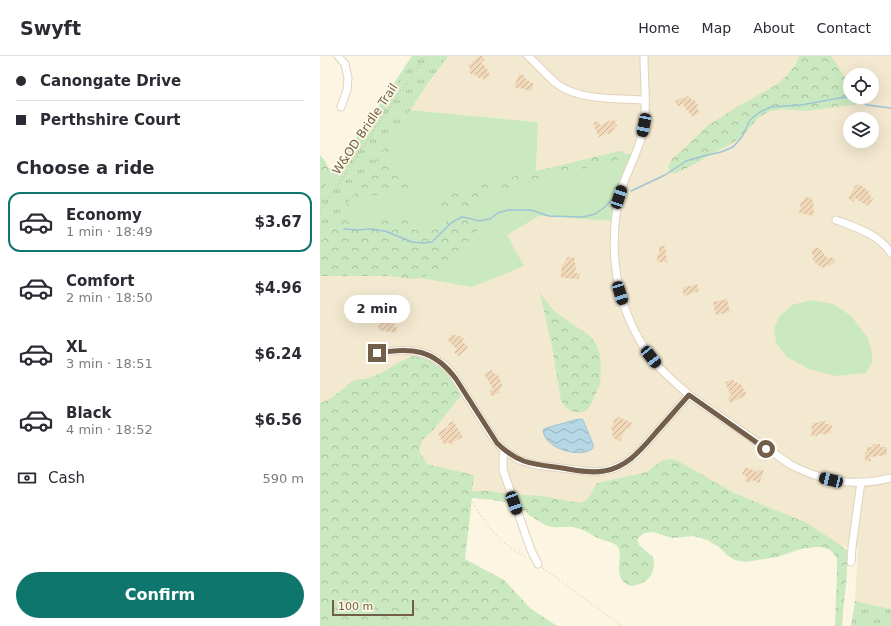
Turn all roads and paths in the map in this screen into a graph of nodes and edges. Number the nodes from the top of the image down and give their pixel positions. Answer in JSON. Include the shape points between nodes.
{"nodes":[{"id":1,"x":338,"y":56,"type":"edge"},
{"id":2,"x":426,"y":56,"type":"edge"},
{"id":3,"x":528,"y":56,"type":"edge"},
{"id":4,"x":644,"y":56,"type":"edge"},
{"id":5,"x":645,"y":100,"type":"junction"},
{"id":6,"x":341,"y":107,"type":"dead end"},
{"id":7,"x":320,"y":212,"type":"edge"},
{"id":8,"x":320,"y":214,"type":"edge"},
{"id":9,"x":836,"y":220,"type":"dead end"},
{"id":10,"x":891,"y":253,"type":"edge"},
{"id":11,"x":377,"y":353,"type":"dead end"},
{"id":12,"x":689,"y":395,"type":"junction"},
{"id":13,"x":504,"y":450,"type":"junction"},
{"id":14,"x":891,"y":478,"type":"edge"},
{"id":15,"x":861,"y":482,"type":"junction"},
{"id":16,"x":473,"y":502,"type":"dead end"},
{"id":17,"x":851,"y":562,"type":"dead end"},
{"id":18,"x":538,"y":564,"type":"junction"},
{"id":19,"x":622,"y":626,"type":"edge"}],
"edges":[{"from":1,"to":6,"type":"street","via":[[345,64],[348,78]]},
{"from":2,"to":7,"type":"path","name":"W&OD Bridle Trail","via":[[393,101]]},
{"from":2,"to":8,"type":"path"},
{"from":3,"to":5,"type":"street","via":[[557,84],[573,93],[592,97]]},
{"from":4,"to":5,"type":"street"},
{"from":5,"to":12,"type":"street","via":[[642,137],[619,197],[614,242],[616,275],[624,307],[646,350],[665,373]]},
{"from":9,"to":10,"type":"street","via":[[867,232],[882,242]]},
{"from":11,"to":13,"type":"street","via":[[410,350],[428,355],[445,366]]},
{"from":12,"to":13,"type":"street","via":[[637,454],[610,470],[587,472],[531,464],[513,457]]},
{"from":12,"to":15,"type":"street","via":[[791,465],[831,480]]},
{"from":13,"to":18,"type":"street","via":[[503,470]]},
{"from":14,"to":15,"type":"street"},
{"from":15,"to":17,"type":"street"},
{"from":16,"to":18,"type":"path","via":[[478,513],[507,546]]},
{"from":18,"to":19,"type":"path"}]}
